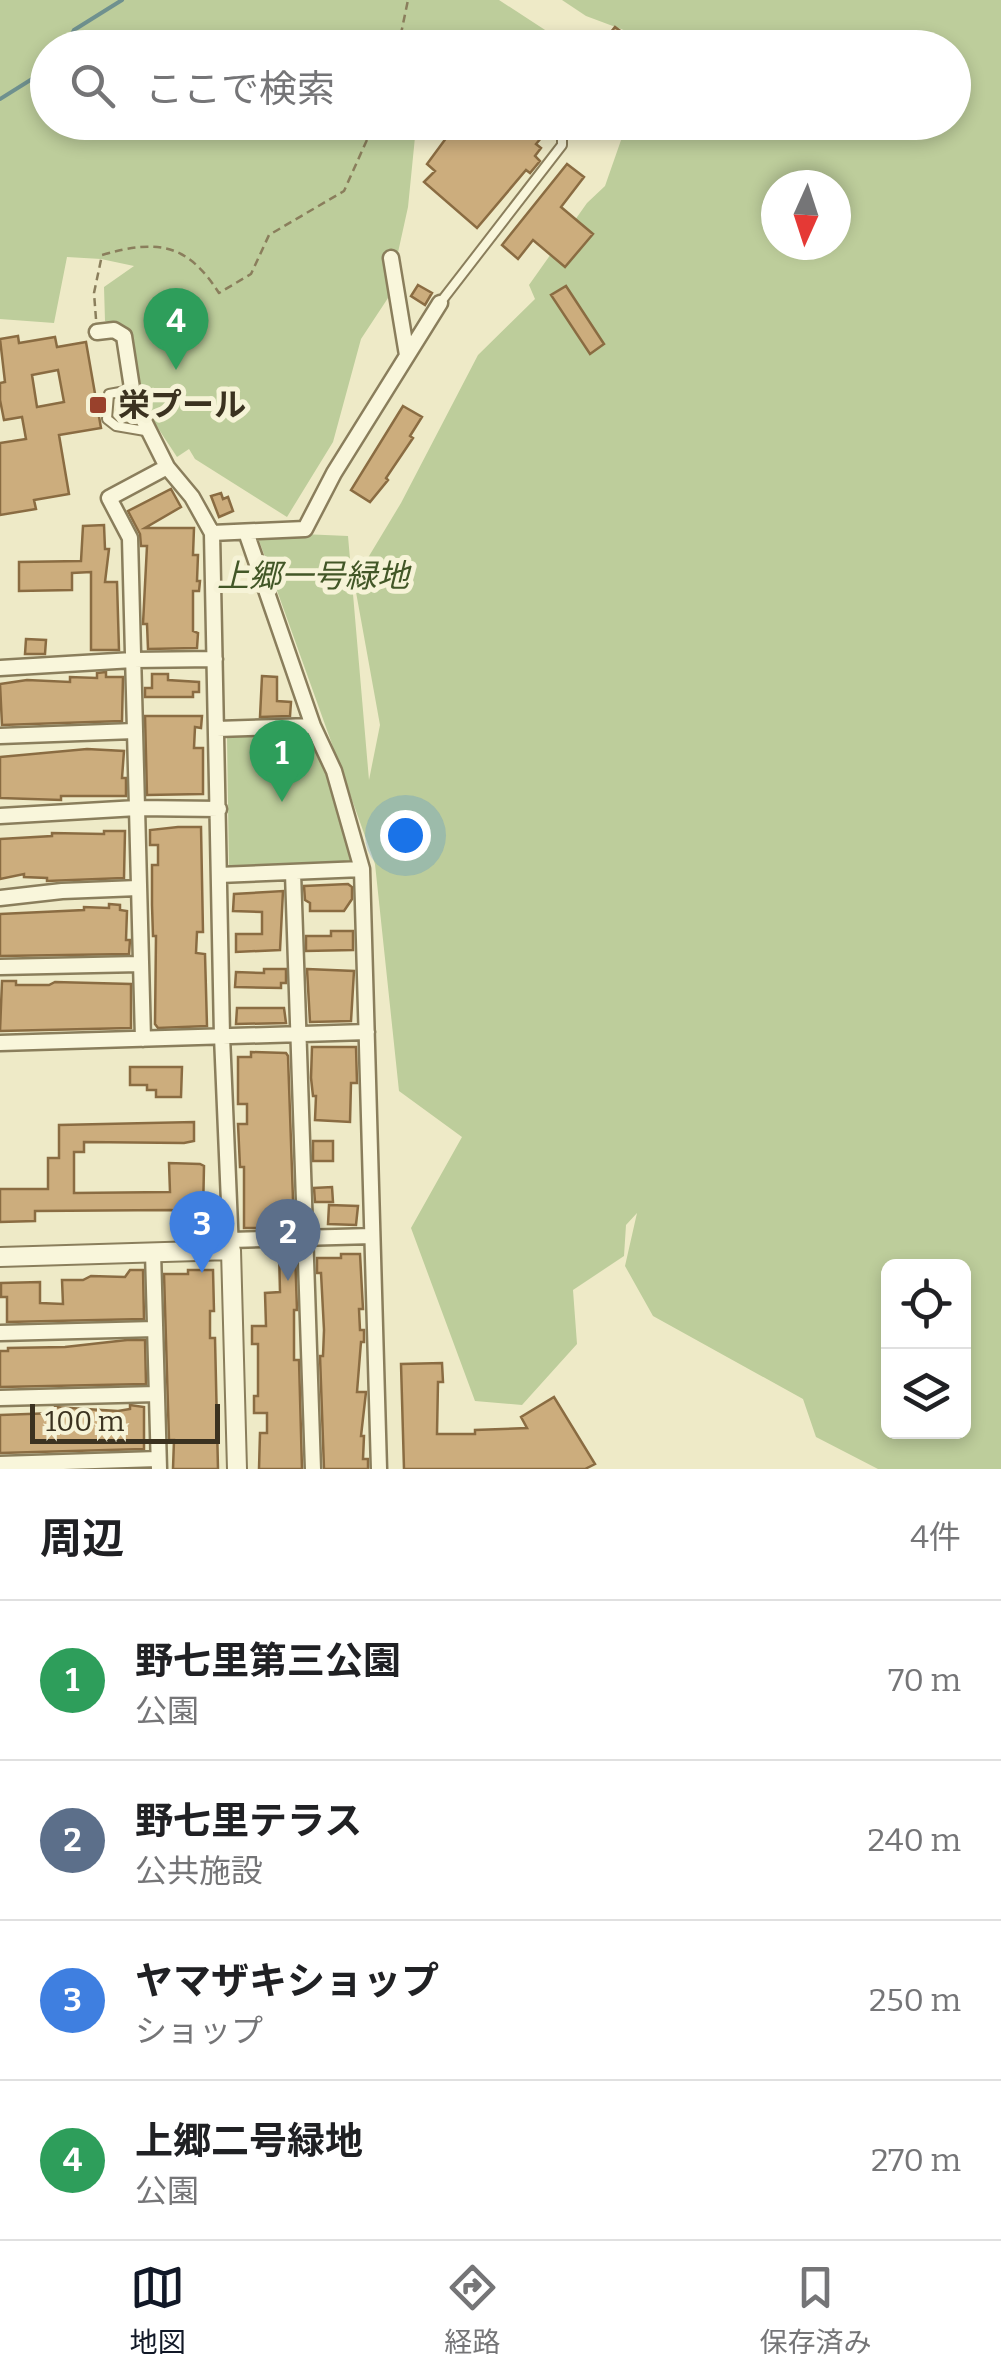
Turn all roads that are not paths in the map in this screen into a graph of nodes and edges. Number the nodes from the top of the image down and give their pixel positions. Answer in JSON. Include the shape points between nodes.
{"nodes":[{"id":1,"x":562,"y":140,"type":"edge"},
{"id":2,"x":391,"y":258,"type":"dead end"},
{"id":3,"x":440,"y":304,"type":"joint"},
{"id":4,"x":97,"y":332,"type":"road end"},
{"id":5,"x":407,"y":355,"type":"junction"},
{"id":6,"x":130,"y":390,"type":"junction"},
{"id":7,"x":150,"y":432,"type":"junction"},
{"id":8,"x":168,"y":467,"type":"junction"},
{"id":9,"x":246,"y":532,"type":"junction"},
{"id":10,"x":212,"y":534,"type":"junction"},
{"id":11,"x":216,"y":659,"type":"junction"},
{"id":12,"x":133,"y":660,"type":"junction"},
{"id":13,"x":0,"y":668,"type":"edge"},
{"id":14,"x":313,"y":726,"type":"junction"},
{"id":15,"x":217,"y":729,"type":"junction"},
{"id":16,"x":134,"y":731,"type":"junction"},
{"id":17,"x":0,"y":736,"type":"edge"},
{"id":18,"x":137,"y":808,"type":"junction"},
{"id":19,"x":219,"y":809,"type":"junction"},
{"id":20,"x":0,"y":816,"type":"edge"},
{"id":21,"x":362,"y":869,"type":"junction"},
{"id":22,"x":293,"y":872,"type":"junction"},
{"id":23,"x":218,"y":874,"type":"junction"},
{"id":24,"x":138,"y":888,"type":"junction"},
{"id":25,"x":0,"y":898,"type":"edge"},
{"id":26,"x":140,"y":964,"type":"junction"},
{"id":27,"x":0,"y":967,"type":"edge"},
{"id":28,"x":367,"y":1032,"type":"junction"},
{"id":29,"x":300,"y":1034,"type":"junction"},
{"id":30,"x":222,"y":1036,"type":"junction"},
{"id":31,"x":143,"y":1039,"type":"junction"},
{"id":32,"x":0,"y":1043,"type":"edge"},
{"id":33,"x":372,"y":1236,"type":"junction"},
{"id":34,"x":305,"y":1237,"type":"junction"},
{"id":35,"x":231,"y":1245,"type":"junction"},
{"id":36,"x":153,"y":1252,"type":"junction"},
{"id":37,"x":0,"y":1257,"type":"edge"},
{"id":38,"x":155,"y":1329,"type":"junction"},
{"id":39,"x":0,"y":1333,"type":"edge"},
{"id":40,"x":157,"y":1394,"type":"junction"},
{"id":41,"x":0,"y":1398,"type":"edge"},
{"id":42,"x":0,"y":1464,"type":"edge"},
{"id":43,"x":159,"y":1464,"type":"edge"},
{"id":44,"x":236,"y":1469,"type":"edge"},
{"id":45,"x":313,"y":1469,"type":"edge"},
{"id":46,"x":379,"y":1469,"type":"edge"}],
"edges":[{"from":1,"to":3,"type":"lane"},
{"from":2,"to":5,"type":"street"},
{"from":3,"to":5,"type":"street"},
{"from":4,"to":6,"type":"street","via":[[124,336]]},
{"from":5,"to":9,"type":"street","via":[[305,530]]},
{"from":6,"to":7,"type":"street"},
{"from":6,"to":7,"type":"lane","via":[[108,394],[107,418]]},
{"from":7,"to":8,"type":"street"},
{"from":8,"to":10,"type":"street"},
{"from":8,"to":12,"type":"street","via":[[109,498],[130,538]]},
{"from":9,"to":10,"type":"street"},
{"from":9,"to":14,"type":"street"},
{"from":10,"to":11,"type":"street"},
{"from":11,"to":12,"type":"street"},
{"from":11,"to":15,"type":"street"},
{"from":12,"to":13,"type":"street"},
{"from":12,"to":16,"type":"street"},
{"from":14,"to":15,"type":"street"},
{"from":14,"to":21,"type":"street","via":[[334,771]]},
{"from":15,"to":19,"type":"street"},
{"from":16,"to":17,"type":"street"},
{"from":16,"to":18,"type":"street"},
{"from":18,"to":19,"type":"street"},
{"from":18,"to":20,"type":"street"},
{"from":18,"to":24,"type":"street"},
{"from":19,"to":23,"type":"street"},
{"from":21,"to":22,"type":"street"},
{"from":21,"to":28,"type":"street"},
{"from":22,"to":23,"type":"street"},
{"from":22,"to":29,"type":"street"},
{"from":23,"to":30,"type":"street"},
{"from":24,"to":25,"type":"street"},
{"from":24,"to":26,"type":"street"},
{"from":26,"to":27,"type":"street"},
{"from":26,"to":31,"type":"street"},
{"from":28,"to":29,"type":"street"},
{"from":28,"to":33,"type":"street"},
{"from":29,"to":30,"type":"street"},
{"from":29,"to":34,"type":"street"},
{"from":30,"to":31,"type":"street"},
{"from":30,"to":35,"type":"street"},
{"from":31,"to":32,"type":"street"},
{"from":33,"to":34,"type":"street"},
{"from":33,"to":46,"type":"street"},
{"from":34,"to":35,"type":"street"},
{"from":34,"to":45,"type":"street"},
{"from":35,"to":36,"type":"street"},
{"from":35,"to":44,"type":"street"},
{"from":36,"to":37,"type":"street"},
{"from":36,"to":38,"type":"street"},
{"from":38,"to":39,"type":"street"},
{"from":38,"to":40,"type":"street"},
{"from":40,"to":41,"type":"street"},
{"from":40,"to":43,"type":"street"},
{"from":42,"to":43,"type":"street"}]}
